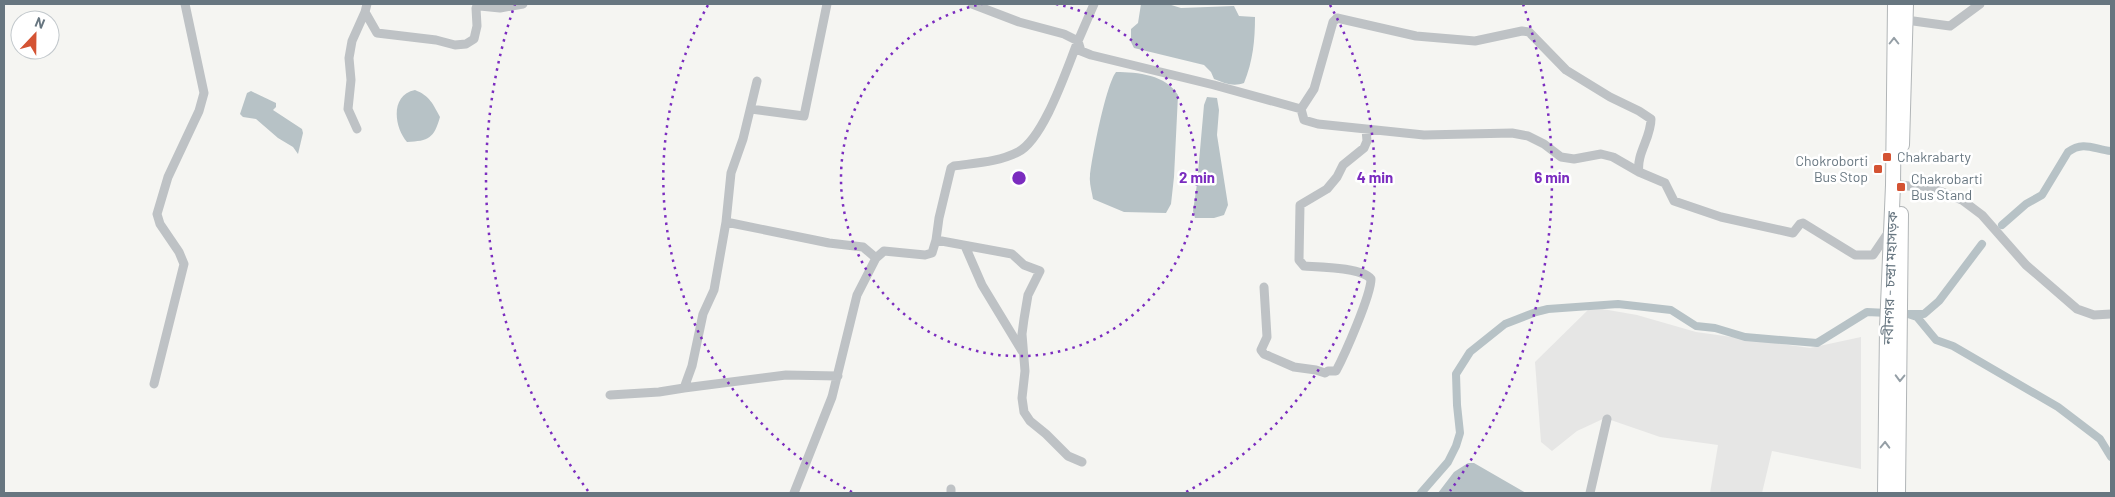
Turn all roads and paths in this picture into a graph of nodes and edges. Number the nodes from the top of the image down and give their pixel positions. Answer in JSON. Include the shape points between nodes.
{"nodes":[{"id":1,"x":185,"y":4,"type":"edge"},
{"id":2,"x":523,"y":4,"type":"edge"},
{"id":3,"x":827,"y":4,"type":"edge"},
{"id":4,"x":972,"y":4,"type":"edge"},
{"id":5,"x":1094,"y":4,"type":"edge"},
{"id":6,"x":1894,"y":4,"type":"edge"},
{"id":7,"x":1906,"y":4,"type":"edge"},
{"id":8,"x":1980,"y":4,"type":"edge"},
{"id":9,"x":366,"y":8,"type":"edge"},
{"id":10,"x":1906,"y":20,"type":"junction"},
{"id":11,"x":1078,"y":41,"type":"junction"},
{"id":12,"x":1899,"y":62,"type":"junction"},
{"id":13,"x":758,"y":81,"type":"dead end"},
{"id":14,"x":751,"y":108,"type":"junction"},
{"id":15,"x":1301,"y":109,"type":"junction"},
{"id":16,"x":357,"y":129,"type":"dead end"},
{"id":17,"x":1366,"y":129,"type":"junction"},
{"id":18,"x":1639,"y":172,"type":"junction"},
{"id":19,"x":1901,"y":185,"type":"junction"},
{"id":20,"x":726,"y":222,"type":"junction"},
{"id":21,"x":1892,"y":227,"type":"junction"},
{"id":22,"x":936,"y":240,"type":"junction"},
{"id":23,"x":965,"y":246,"type":"junction"},
{"id":24,"x":876,"y":258,"type":"junction"},
{"id":25,"x":1264,"y":287,"type":"dead end"},
{"id":26,"x":1895,"y":300,"type":"junction"},
{"id":27,"x":2111,"y":314,"type":"edge"},
{"id":28,"x":1894,"y":329,"type":"junction"},
{"id":29,"x":1024,"y":353,"type":"junction"},
{"id":30,"x":838,"y":376,"type":"junction"},
{"id":31,"x":154,"y":384,"type":"dead end"},
{"id":32,"x":684,"y":388,"type":"junction"},
{"id":33,"x":610,"y":395,"type":"dead end"},
{"id":34,"x":1607,"y":419,"type":"dead end"},
{"id":35,"x":1082,"y":462,"type":"dead end"},
{"id":36,"x":794,"y":493,"type":"edge"},
{"id":37,"x":1590,"y":493,"type":"edge"},
{"id":38,"x":1885,"y":493,"type":"edge"},
{"id":39,"x":1898,"y":493,"type":"edge"}],
"edges":[{"from":1,"to":31,"type":"street","via":[[204,93],[168,177],[157,214],[184,264]]},
{"from":2,"to":9,"type":"street","via":[[476,8],[474,38],[466,44],[455,45],[377,33]]},
{"from":3,"to":14,"type":"street","via":[[804,116]]},
{"from":4,"to":11,"type":"street"},
{"from":5,"to":11,"type":"street"},
{"from":12,"to":6,"type":"highway","name":"নবীনগর - চন্দ্রা মহাসড়ক","one_way":true},
{"from":7,"to":10,"type":"highway","name":"নবীনগর - চন্দ্রা মহাসড়ক"},
{"from":8,"to":10,"type":"street","via":[[1950,26]]},
{"from":9,"to":16,"type":"street","via":[[352,41],[349,58],[348,109]]},
{"from":10,"to":12,"type":"highway","name":"নবীনগর - চন্দ্রা মহাসড়ক"},
{"from":11,"to":15,"type":"street","via":[[1081,51],[1091,55]]},
{"from":11,"to":22,"type":"street","via":[[1042,125],[1025,148],[995,160],[951,168]]},
{"from":12,"to":19,"type":"highway","name":"নবীনগর - চন্দ্রা মহাসড়ক"},
{"from":12,"to":21,"type":"highway","name":"নবীনগর - চন্দ্রা মহাসড়ক"},
{"from":13,"to":14,"type":"street"},
{"from":14,"to":20,"type":"street","via":[[731,173]]},
{"from":15,"to":17,"type":"street","via":[[1304,120]]},
{"from":15,"to":18,"type":"street","via":[[1314,89],[1333,22],[1337,18],[1416,36],[1475,42],[1529,32],[1566,70],[1651,119],[1638,162]]},
{"from":17,"to":18,"type":"street","via":[[1424,135],[1512,133],[1528,136],[1561,157],[1574,159],[1601,154]]},
{"from":17,"to":25,"type":"street","via":[[1368,141],[1364,148],[1343,165],[1327,189],[1300,205],[1301,263],[1304,266],[1353,271],[1371,279],[1370,289],[1336,371],[1325,373],[1294,367],[1264,354],[1261,350],[1267,337]]},
{"from":18,"to":21,"type":"street","via":[[1665,183],[1674,201],[1721,217],[1793,233],[1803,223],[1857,256],[1873,255]]},
{"from":19,"to":26,"type":"highway","name":"নবীনগর - চন্দ্রা মহাসড়ক"},
{"from":19,"to":27,"type":"street","via":[[1938,190],[1962,200],[1982,216],[2026,265],[2077,309],[2094,315]]},
{"from":20,"to":24,"type":"street","via":[[863,247]]},
{"from":20,"to":32,"type":"street","via":[[714,290],[703,314]]},
{"from":21,"to":26,"type":"highway","name":"নবীনগর - চন্দ্রা মহাসড়ক"},
{"from":22,"to":23,"type":"street"},
{"from":22,"to":24,"type":"street","via":[[929,255],[890,250]]},
{"from":23,"to":29,"type":"street","via":[[982,285]]},
{"from":23,"to":29,"type":"street","via":[[1012,254],[1024,265],[1040,272],[1028,295]]},
{"from":24,"to":30,"type":"street","via":[[858,295]]},
{"from":26,"to":28,"type":"highway","name":"নবীনগর - চন্দ্রা মহাসড়ক"},
{"from":38,"to":28,"type":"highway","name":"নবীনগর - চন্দ্রা মহাসড়ক","one_way":true},
{"from":28,"to":39,"type":"highway","name":"নবীনগর - চন্দ্রা মহাসড়ক","one_way":true},
{"from":29,"to":35,"type":"street","via":[[1024,412],[1068,456]]},
{"from":30,"to":32,"type":"street","via":[[786,375]]},
{"from":30,"to":36,"type":"street"},
{"from":32,"to":33,"type":"street"},
{"from":34,"to":37,"type":"street"}]}
